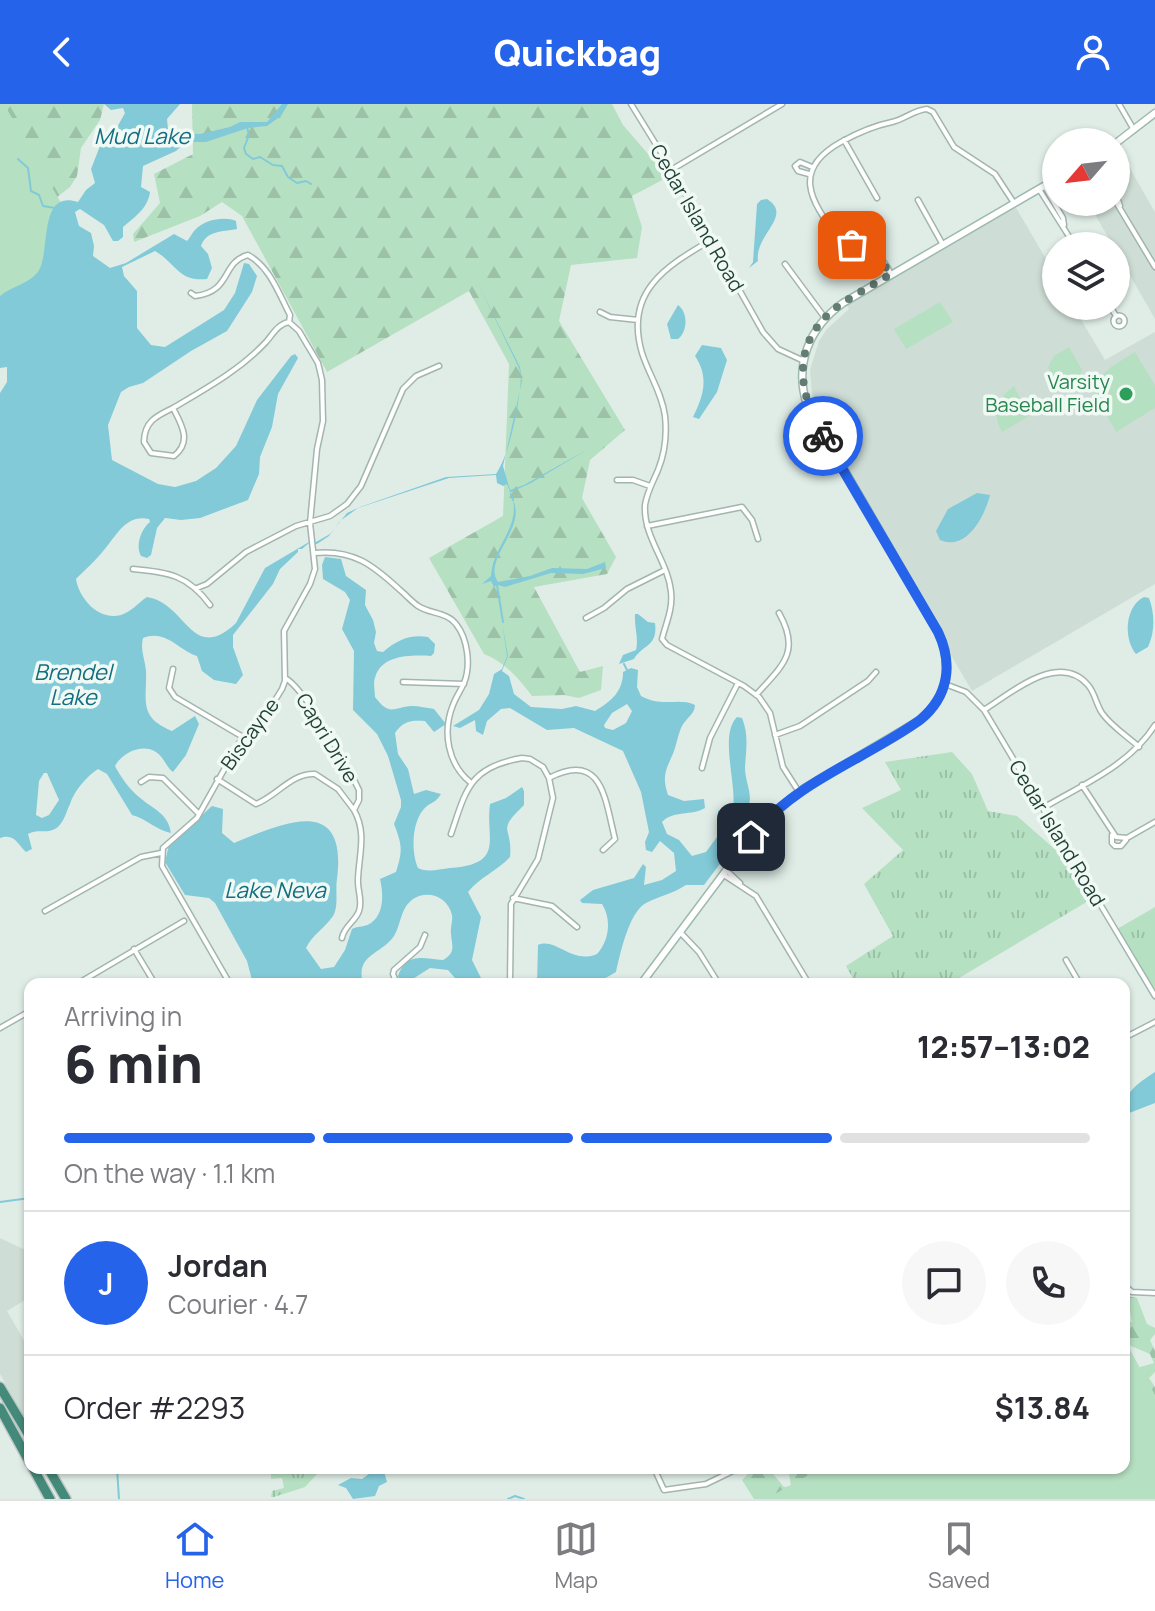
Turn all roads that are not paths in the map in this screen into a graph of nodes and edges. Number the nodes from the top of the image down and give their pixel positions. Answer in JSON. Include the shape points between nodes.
{"nodes":[{"id":1,"x":631,"y":104,"type":"edge"},
{"id":2,"x":782,"y":104,"type":"edge"},
{"id":3,"x":1119,"y":104,"type":"edge"},
{"id":4,"x":1155,"y":113,"type":"edge"},
{"id":5,"x":1135,"y":130,"type":"junction"},
{"id":6,"x":1130,"y":133,"type":"edge"},
{"id":7,"x":844,"y":140,"type":"junction"},
{"id":8,"x":812,"y":167,"type":"junction"},
{"id":9,"x":671,"y":170,"type":"junction"},
{"id":10,"x":809,"y":174,"type":"junction"},
{"id":11,"x":1042,"y":187,"type":"edge"},
{"id":12,"x":877,"y":198,"type":"dead end"},
{"id":13,"x":918,"y":200,"type":"dead end"},
{"id":14,"x":1014,"y":204,"type":"junction"},
{"id":15,"x":1055,"y":216,"type":"edge"},
{"id":16,"x":1126,"y":216,"type":"edge"},
{"id":17,"x":1067,"y":232,"type":"edge"},
{"id":18,"x":711,"y":240,"type":"junction"},
{"id":19,"x":943,"y":245,"type":"junction"},
{"id":20,"x":785,"y":264,"type":"dead end"},
{"id":21,"x":1155,"y":267,"type":"edge"},
{"id":22,"x":891,"y":274,"type":"junction"},
{"id":23,"x":191,"y":293,"type":"dead end"},
{"id":24,"x":600,"y":312,"type":"dead end"},
{"id":25,"x":825,"y":318,"type":"junction"},
{"id":26,"x":638,"y":320,"type":"junction"},
{"id":27,"x":289,"y":322,"type":"junction"},
{"id":28,"x":804,"y":361,"type":"junction"},
{"id":29,"x":439,"y":366,"type":"dead end"},
{"id":30,"x":173,"y":408,"type":"junction"},
{"id":31,"x":617,"y":480,"type":"dead end"},
{"id":32,"x":650,"y":486,"type":"junction"},
{"id":33,"x":310,"y":520,"type":"junction"},
{"id":34,"x":647,"y":526,"type":"junction"},
{"id":35,"x":758,"y":539,"type":"dead end"},
{"id":36,"x":314,"y":550,"type":"junction"},
{"id":37,"x":133,"y":569,"type":"dead end"},
{"id":38,"x":665,"y":570,"type":"junction"},
{"id":39,"x":197,"y":588,"type":"junction"},
{"id":40,"x":210,"y":605,"type":"dead end"},
{"id":41,"x":779,"y":613,"type":"dead end"},
{"id":42,"x":586,"y":618,"type":"dead end"},
{"id":43,"x":173,"y":669,"type":"dead end"},
{"id":44,"x":876,"y":672,"type":"dead end"},
{"id":45,"x":285,"y":678,"type":"junction"},
{"id":46,"x":403,"y":682,"type":"dead end"},
{"id":47,"x":738,"y":683,"type":"junction"},
{"id":48,"x":464,"y":684,"type":"junction"},
{"id":49,"x":945,"y":684,"type":"junction"},
{"id":50,"x":756,"y":695,"type":"junction"},
{"id":51,"x":984,"y":710,"type":"junction"},
{"id":52,"x":1155,"y":725,"type":"edge"},
{"id":53,"x":775,"y":735,"type":"junction"},
{"id":54,"x":243,"y":737,"type":"junction"},
{"id":55,"x":1139,"y":747,"type":"junction"},
{"id":56,"x":702,"y":768,"type":"dead end"},
{"id":57,"x":549,"y":778,"type":"junction"},
{"id":58,"x":217,"y":779,"type":"junction"},
{"id":59,"x":141,"y":782,"type":"dead end"},
{"id":60,"x":470,"y":782,"type":"junction"},
{"id":61,"x":1082,"y":785,"type":"junction"},
{"id":62,"x":799,"y":792,"type":"junction"},
{"id":63,"x":1043,"y":808,"type":"junction"},
{"id":64,"x":354,"y":810,"type":"junction"},
{"id":65,"x":199,"y":814,"type":"junction"},
{"id":66,"x":1155,"y":822,"type":"edge"},
{"id":67,"x":451,"y":834,"type":"dead end"},
{"id":68,"x":1112,"y":835,"type":"junction"},
{"id":69,"x":1127,"y":838,"type":"junction"},
{"id":70,"x":603,"y":850,"type":"dead end"},
{"id":71,"x":161,"y":853,"type":"junction"},
{"id":72,"x":725,"y":872,"type":"junction"},
{"id":73,"x":513,"y":898,"type":"junction"},
{"id":74,"x":45,"y":911,"type":"dead end"},
{"id":75,"x":184,"y":921,"type":"dead end"},
{"id":76,"x":577,"y":927,"type":"dead end"},
{"id":77,"x":678,"y":934,"type":"junction"},
{"id":78,"x":425,"y":935,"type":"dead end"},
{"id":79,"x":342,"y":938,"type":"dead end"},
{"id":80,"x":134,"y":949,"type":"junction"},
{"id":81,"x":1066,"y":960,"type":"dead end"},
{"id":82,"x":88,"y":978,"type":"edge"},
{"id":83,"x":151,"y":978,"type":"edge"},
{"id":84,"x":227,"y":978,"type":"edge"},
{"id":85,"x":395,"y":978,"type":"edge"},
{"id":86,"x":510,"y":978,"type":"edge"},
{"id":87,"x":645,"y":978,"type":"edge"},
{"id":88,"x":715,"y":978,"type":"edge"},
{"id":89,"x":805,"y":978,"type":"edge"},
{"id":90,"x":1076,"y":978,"type":"edge"},
{"id":91,"x":1155,"y":996,"type":"edge"},
{"id":92,"x":24,"y":1014,"type":"edge"},
{"id":93,"x":1155,"y":1022,"type":"edge"},
{"id":94,"x":0,"y":1028,"type":"edge"},
{"id":95,"x":1130,"y":1035,"type":"edge"},
{"id":96,"x":1130,"y":1290,"type":"edge"},
{"id":97,"x":1155,"y":1293,"type":"edge"},
{"id":98,"x":0,"y":1387,"type":"edge"},
{"id":99,"x":0,"y":1408,"type":"edge"},
{"id":100,"x":24,"y":1424,"type":"edge"},
{"id":101,"x":24,"y":1431,"type":"edge"},
{"id":102,"x":14,"y":1434,"type":"junction"},
{"id":103,"x":24,"y":1452,"type":"edge"},
{"id":104,"x":36,"y":1474,"type":"edge"},
{"id":105,"x":51,"y":1474,"type":"edge"},
{"id":106,"x":657,"y":1474,"type":"edge"},
{"id":107,"x":727,"y":1474,"type":"edge"},
{"id":108,"x":50,"y":1499,"type":"edge"},
{"id":109,"x":66,"y":1499,"type":"edge"}],
"edges":[{"from":1,"to":9,"type":"street","name":"Cedar Island Road"},
{"from":2,"to":9,"type":"street"},
{"from":3,"to":5,"type":"street"},
{"from":4,"to":5,"type":"main road"},
{"from":5,"to":6,"type":"main road"},
{"from":7,"to":8,"type":"street"},
{"from":7,"to":12,"type":"street"},
{"from":7,"to":14,"type":"street","via":[[927,109],[954,147],[995,174]]},
{"from":8,"to":10,"type":"street"},
{"from":8,"to":10,"type":"street","via":[[800,162],[795,166]]},
{"from":9,"to":18,"type":"street","name":"Cedar Island Road"},
{"from":10,"to":22,"type":"street","via":[[810,188],[838,237],[874,252]]},
{"from":11,"to":14,"type":"main road"},
{"from":13,"to":19,"type":"street"},
{"from":14,"to":19,"type":"main road"},
{"from":15,"to":17,"type":"street"},
{"from":16,"to":21,"type":"street"},
{"from":18,"to":26,"type":"street","via":[[661,272]]},
{"from":18,"to":28,"type":"street","name":"Cedar Island Road","via":[[763,332],[778,349]]},
{"from":19,"to":22,"type":"main road"},
{"from":20,"to":25,"type":"street"},
{"from":22,"to":25,"type":"main road"},
{"from":23,"to":27,"type":"street","name":"Biscayne","via":[[216,290],[237,260],[248,255],[269,275]]},
{"from":24,"to":26,"type":"street"},
{"from":25,"to":28,"type":"main road"},
{"from":26,"to":32,"type":"street","via":[[643,356],[665,421],[663,455]]},
{"from":27,"to":30,"type":"street","via":[[232,371]]},
{"from":27,"to":33,"type":"street","name":"Biscayne","via":[[318,363],[322,380],[323,421]]},
{"from":28,"to":49,"type":"main road","via":[[809,410],[938,632],[947,659]]},
{"from":29,"to":33,"type":"street","via":[[403,389],[353,499],[330,516]]},
{"from":30,"to":30,"type":"street","via":[[146,428],[144,442],[151,453],[174,456],[183,446],[184,431]]},
{"from":31,"to":32,"type":"street"},
{"from":32,"to":34,"type":"street"},
{"from":33,"to":36,"type":"street","name":"Biscayne"},
{"from":33,"to":39,"type":"street","via":[[246,552]]},
{"from":34,"to":35,"type":"street","via":[[742,507]]},
{"from":34,"to":38,"type":"street"},
{"from":36,"to":45,"type":"street","name":"Biscayne","via":[[310,584],[284,631]]},
{"from":36,"to":48,"type":"street","via":[[360,559],[419,606],[455,622],[467,654]]},
{"from":37,"to":39,"type":"street","via":[[161,571]]},
{"from":38,"to":42,"type":"street"},
{"from":38,"to":47,"type":"street","via":[[672,608],[663,641]]},
{"from":39,"to":40,"type":"street"},
{"from":41,"to":50,"type":"street","via":[[789,632],[788,654]]},
{"from":43,"to":54,"type":"street","via":[[169,688],[175,697]]},
{"from":44,"to":53,"type":"street","via":[[800,726]]},
{"from":45,"to":54,"type":"street","name":"Biscayne","via":[[275,701]]},
{"from":45,"to":64,"type":"street","name":"Capri Drive","via":[[310,706],[355,781],[359,795]]},
{"from":46,"to":48,"type":"street"},
{"from":47,"to":50,"type":"street"},
{"from":47,"to":56,"type":"street","via":[[710,738]]},
{"from":48,"to":60,"type":"street","via":[[451,714],[450,752],[459,773]]},
{"from":49,"to":51,"type":"street","name":"Cedar Island Road","via":[[966,692]]},
{"from":49,"to":62,"type":"main road","via":[[936,704],[920,720]]},
{"from":50,"to":53,"type":"street","via":[[770,713]]},
{"from":51,"to":55,"type":"street","via":[[1042,675],[1068,672],[1087,684],[1106,718]]},
{"from":51,"to":63,"type":"street","name":"Cedar Island Road"},
{"from":52,"to":55,"type":"street"},
{"from":53,"to":62,"type":"street","via":[[780,760]]},
{"from":54,"to":58,"type":"street","name":"Biscayne"},
{"from":55,"to":61,"type":"street"},
{"from":57,"to":60,"type":"street","via":[[537,763],[522,758]]},
{"from":57,"to":70,"type":"street","via":[[577,769],[598,780],[615,839]]},
{"from":57,"to":73,"type":"street","via":[[553,806],[540,851]]},
{"from":58,"to":64,"type":"street","via":[[256,804],[297,777],[315,774],[338,789]]},
{"from":58,"to":65,"type":"street","name":"Biscayne"},
{"from":59,"to":65,"type":"street","via":[[163,778]]},
{"from":60,"to":67,"type":"street"},
{"from":61,"to":63,"type":"street"},
{"from":61,"to":68,"type":"street"},
{"from":62,"to":72,"type":"main road","via":[[764,822]]},
{"from":63,"to":91,"type":"street","name":"Cedar Island Road"},
{"from":64,"to":79,"type":"street","name":"Capri Drive","via":[[362,829],[361,905]]},
{"from":65,"to":71,"type":"street","name":"Biscayne"},
{"from":66,"to":69,"type":"street"},
{"from":68,"to":69,"type":"street"},
{"from":68,"to":69,"type":"street","via":[[1117,847]]},
{"from":71,"to":74,"type":"street","via":[[141,857]]},
{"from":71,"to":84,"type":"street","via":[[162,866]]},
{"from":72,"to":77,"type":"main road"},
{"from":72,"to":89,"type":"street","via":[[762,905]]},
{"from":73,"to":76,"type":"street","via":[[552,906]]},
{"from":73,"to":86,"type":"street"},
{"from":75,"to":80,"type":"street"},
{"from":77,"to":87,"type":"main road"},
{"from":77,"to":88,"type":"street","via":[[693,945]]},
{"from":78,"to":85,"type":"street","via":[[420,947],[394,970]]},
{"from":80,"to":82,"type":"street"},
{"from":80,"to":83,"type":"street"},
{"from":81,"to":90,"type":"street"},
{"from":92,"to":94,"type":"street"},
{"from":93,"to":95,"type":"street"},
{"from":96,"to":97,"type":"street"},
{"from":98,"to":100,"type":"highway"},
{"from":99,"to":102,"type":"highway"},
{"from":101,"to":102,"type":"main road"},
{"from":102,"to":103,"type":"highway"},
{"from":104,"to":108,"type":"highway"},
{"from":105,"to":109,"type":"highway"},
{"from":106,"to":107,"type":"street","via":[[664,1490],[706,1484]]}]}
